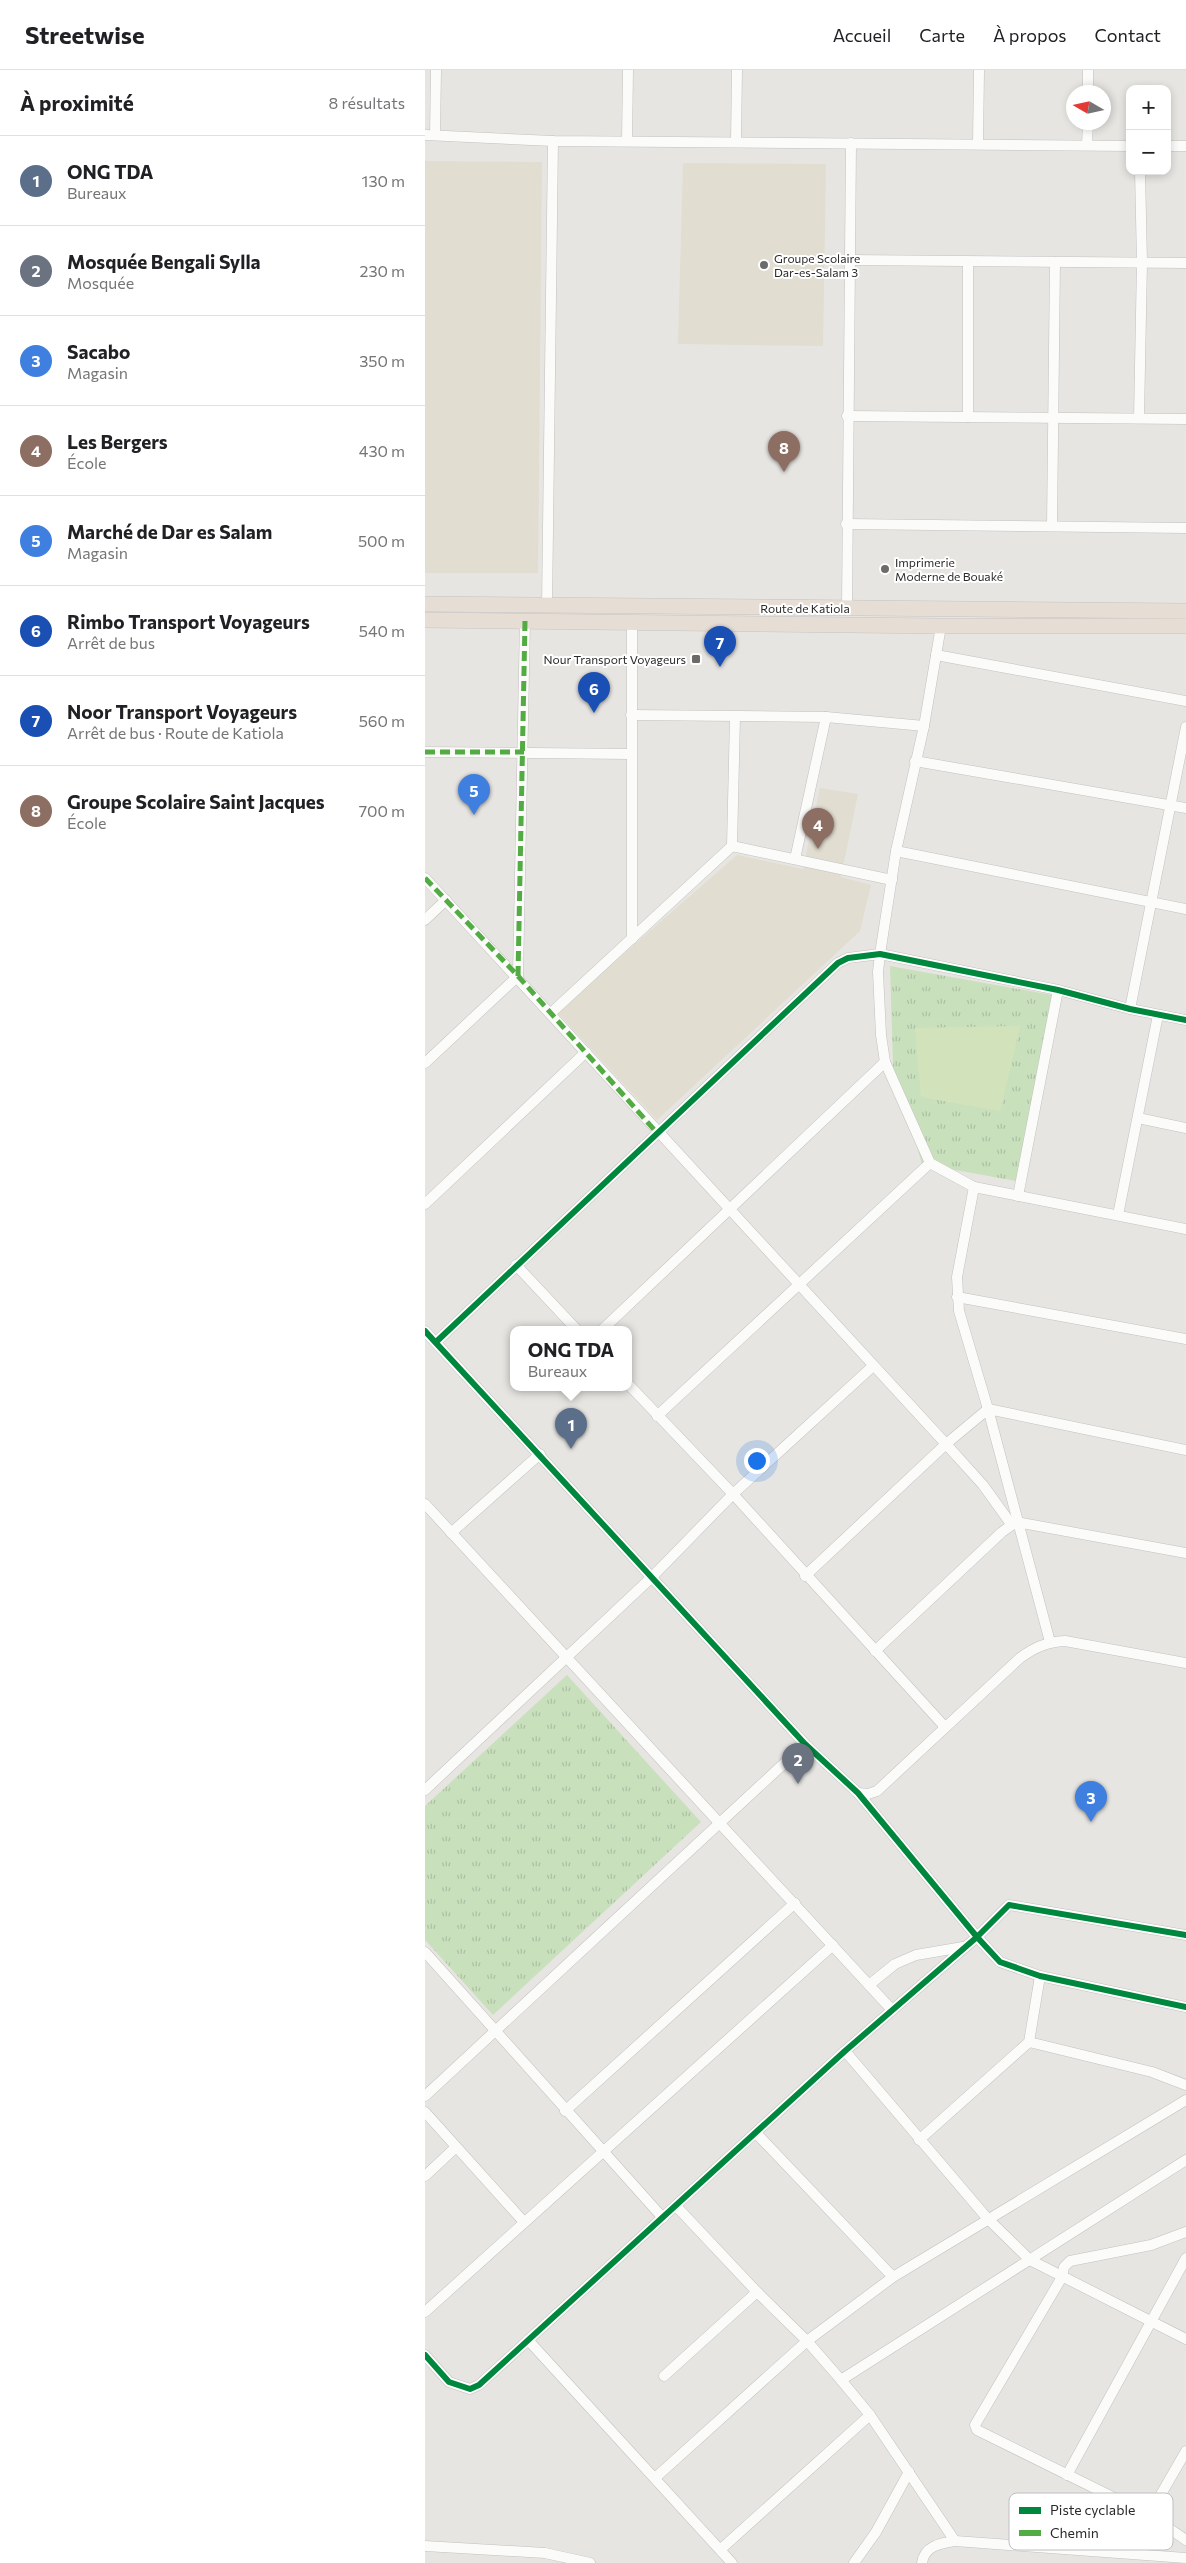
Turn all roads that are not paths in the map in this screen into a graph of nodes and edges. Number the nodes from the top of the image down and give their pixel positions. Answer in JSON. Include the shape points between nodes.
{"nodes":[{"id":1,"x":436,"y":70,"type":"edge"},
{"id":2,"x":628,"y":70,"type":"edge"},
{"id":3,"x":737,"y":70,"type":"edge"},
{"id":4,"x":979,"y":70,"type":"edge"},
{"id":5,"x":1088,"y":70,"type":"edge"},
{"id":6,"x":1088,"y":85,"type":"edge"},
{"id":7,"x":1088,"y":130,"type":"edge"},
{"id":8,"x":430,"y":135,"type":"edge"},
{"id":9,"x":553,"y":141,"type":"junction"},
{"id":10,"x":627,"y":141,"type":"junction"},
{"id":11,"x":736,"y":142,"type":"junction"},
{"id":12,"x":851,"y":143,"type":"junction"},
{"id":13,"x":978,"y":144,"type":"junction"},
{"id":14,"x":1087,"y":145,"type":"junction"},
{"id":15,"x":1126,"y":146,"type":"edge"},
{"id":16,"x":1171,"y":146,"type":"edge"},
{"id":17,"x":1186,"y":146,"type":"edge"},
{"id":18,"x":1140,"y":175,"type":"edge"},
{"id":19,"x":849,"y":260,"type":"junction"},
{"id":20,"x":968,"y":262,"type":"junction"},
{"id":21,"x":1055,"y":262,"type":"junction"},
{"id":22,"x":1142,"y":262,"type":"junction"},
{"id":23,"x":1186,"y":263,"type":"edge"},
{"id":24,"x":847,"y":416,"type":"junction"},
{"id":25,"x":968,"y":417,"type":"junction"},
{"id":26,"x":1053,"y":418,"type":"junction"},
{"id":27,"x":1139,"y":418,"type":"junction"},
{"id":28,"x":1186,"y":419,"type":"edge"},
{"id":29,"x":846,"y":524,"type":"junction"},
{"id":30,"x":1052,"y":526,"type":"junction"},
{"id":31,"x":1186,"y":528,"type":"edge"},
{"id":32,"x":425,"y":604,"type":"edge"},
{"id":33,"x":547,"y":606,"type":"junction"},
{"id":34,"x":847,"y":609,"type":"junction"},
{"id":35,"x":1186,"y":611,"type":"edge"},
{"id":36,"x":425,"y":620,"type":"edge"},
{"id":37,"x":525,"y":621,"type":"junction"},
{"id":38,"x":633,"y":623,"type":"junction"},
{"id":39,"x":941,"y":626,"type":"junction"},
{"id":40,"x":1186,"y":626,"type":"edge"},
{"id":41,"x":936,"y":654,"type":"junction"},
{"id":42,"x":1186,"y":700,"type":"edge"},
{"id":43,"x":631,"y":716,"type":"junction"},
{"id":44,"x":735,"y":717,"type":"junction"},
{"id":45,"x":826,"y":717,"type":"junction"},
{"id":46,"x":924,"y":726,"type":"junction"},
{"id":47,"x":1186,"y":727,"type":"edge"},
{"id":48,"x":425,"y":752,"type":"edge"},
{"id":49,"x":524,"y":752,"type":"junction"},
{"id":50,"x":631,"y":754,"type":"junction"},
{"id":51,"x":915,"y":761,"type":"junction"},
{"id":52,"x":1170,"y":805,"type":"junction"},
{"id":53,"x":1186,"y":808,"type":"edge"},
{"id":54,"x":732,"y":846,"type":"junction"},
{"id":55,"x":896,"y":851,"type":"junction"},
{"id":56,"x":795,"y":859,"type":"junction"},
{"id":57,"x":425,"y":878,"type":"edge"},
{"id":58,"x":892,"y":880,"type":"junction"},
{"id":59,"x":446,"y":900,"type":"junction"},
{"id":60,"x":1150,"y":902,"type":"junction"},
{"id":61,"x":1186,"y":909,"type":"edge"},
{"id":62,"x":425,"y":920,"type":"edge"},
{"id":63,"x":632,"y":939,"type":"junction"},
{"id":64,"x":880,"y":954,"type":"junction"},
{"id":65,"x":519,"y":976,"type":"junction"},
{"id":66,"x":1058,"y":990,"type":"junction"},
{"id":67,"x":1130,"y":1009,"type":"junction"},
{"id":68,"x":551,"y":1013,"type":"junction"},
{"id":69,"x":1158,"y":1015,"type":"junction"},
{"id":70,"x":1186,"y":1020,"type":"edge"},
{"id":71,"x":587,"y":1052,"type":"junction"},
{"id":72,"x":885,"y":1062,"type":"junction"},
{"id":73,"x":425,"y":1063,"type":"edge"},
{"id":74,"x":1138,"y":1118,"type":"junction"},
{"id":75,"x":1186,"y":1128,"type":"edge"},
{"id":76,"x":657,"y":1132,"type":"junction"},
{"id":77,"x":930,"y":1163,"type":"junction"},
{"id":78,"x":974,"y":1187,"type":"junction"},
{"id":79,"x":1018,"y":1196,"type":"junction"},
{"id":80,"x":425,"y":1204,"type":"edge"},
{"id":81,"x":729,"y":1211,"type":"junction"},
{"id":82,"x":1118,"y":1216,"type":"junction"},
{"id":83,"x":1186,"y":1229,"type":"edge"},
{"id":84,"x":516,"y":1264,"type":"junction"},
{"id":85,"x":797,"y":1284,"type":"junction"},
{"id":86,"x":957,"y":1297,"type":"junction"},
{"id":87,"x":573,"y":1326,"type":"edge"},
{"id":88,"x":606,"y":1326,"type":"edge"},
{"id":89,"x":425,"y":1331,"type":"edge"},
{"id":90,"x":1186,"y":1339,"type":"edge"},
{"id":91,"x":436,"y":1342,"type":"junction"},
{"id":92,"x":873,"y":1366,"type":"junction"},
{"id":93,"x":632,"y":1389,"type":"edge"},
{"id":94,"x":988,"y":1409,"type":"junction"},
{"id":95,"x":657,"y":1416,"type":"junction"},
{"id":96,"x":946,"y":1444,"type":"junction"},
{"id":97,"x":1186,"y":1450,"type":"edge"},
{"id":98,"x":540,"y":1454,"type":"junction"},
{"id":99,"x":733,"y":1494,"type":"junction"},
{"id":100,"x":425,"y":1504,"type":"edge"},
{"id":101,"x":1014,"y":1523,"type":"junction"},
{"id":102,"x":451,"y":1533,"type":"junction"},
{"id":103,"x":1186,"y":1553,"type":"edge"},
{"id":104,"x":805,"y":1576,"type":"junction"},
{"id":105,"x":653,"y":1577,"type":"junction"},
{"id":106,"x":1050,"y":1642,"type":"junction"},
{"id":107,"x":875,"y":1651,"type":"junction"},
{"id":108,"x":568,"y":1657,"type":"junction"},
{"id":109,"x":1186,"y":1663,"type":"edge"},
{"id":110,"x":945,"y":1727,"type":"junction"},
{"id":111,"x":805,"y":1744,"type":"junction"},
{"id":112,"x":425,"y":1790,"type":"edge"},
{"id":113,"x":858,"y":1793,"type":"junction"},
{"id":114,"x":721,"y":1824,"type":"junction"},
{"id":115,"x":795,"y":1904,"type":"junction"},
{"id":116,"x":1186,"y":1935,"type":"edge"},
{"id":117,"x":977,"y":1937,"type":"junction"},
{"id":118,"x":833,"y":1945,"type":"junction"},
{"id":119,"x":966,"y":1946,"type":"junction"},
{"id":120,"x":425,"y":1952,"type":"edge"},
{"id":121,"x":1040,"y":1976,"type":"junction"},
{"id":122,"x":869,"y":1985,"type":"junction"},
{"id":123,"x":1186,"y":2007,"type":"edge"},
{"id":124,"x":892,"y":2010,"type":"junction"},
{"id":125,"x":497,"y":2031,"type":"junction"},
{"id":126,"x":1029,"y":2042,"type":"junction"},
{"id":127,"x":845,"y":2051,"type":"junction"},
{"id":128,"x":1186,"y":2085,"type":"edge"},
{"id":129,"x":425,"y":2096,"type":"edge"},
{"id":130,"x":1186,"y":2100,"type":"edge"},
{"id":131,"x":565,"y":2111,"type":"junction"},
{"id":132,"x":425,"y":2112,"type":"edge"},
{"id":133,"x":756,"y":2133,"type":"junction"},
{"id":134,"x":919,"y":2140,"type":"junction"},
{"id":135,"x":455,"y":2148,"type":"junction"},
{"id":136,"x":603,"y":2152,"type":"junction"},
{"id":137,"x":1186,"y":2160,"type":"edge"},
{"id":138,"x":425,"y":2176,"type":"edge"},
{"id":139,"x":676,"y":2206,"type":"junction"},
{"id":140,"x":663,"y":2218,"type":"junction"},
{"id":141,"x":987,"y":2218,"type":"junction"},
{"id":142,"x":524,"y":2222,"type":"junction"},
{"id":143,"x":1186,"y":2232,"type":"edge"},
{"id":144,"x":1186,"y":2258,"type":"edge"},
{"id":145,"x":1030,"y":2260,"type":"junction"},
{"id":146,"x":893,"y":2276,"type":"junction"},
{"id":147,"x":1062,"y":2277,"type":"junction"},
{"id":148,"x":757,"y":2292,"type":"junction"},
{"id":149,"x":425,"y":2312,"type":"edge"},
{"id":150,"x":1150,"y":2320,"type":"junction"},
{"id":151,"x":1186,"y":2339,"type":"edge"},
{"id":152,"x":528,"y":2340,"type":"junction"},
{"id":153,"x":807,"y":2341,"type":"junction"},
{"id":154,"x":425,"y":2355,"type":"edge"},
{"id":155,"x":664,"y":2376,"type":"dead end"},
{"id":156,"x":841,"y":2380,"type":"junction"},
{"id":157,"x":870,"y":2415,"type":"junction"},
{"id":158,"x":1186,"y":2451,"type":"edge"},
{"id":159,"x":909,"y":2472,"type":"junction"},
{"id":160,"x":1067,"y":2475,"type":"junction"},
{"id":161,"x":655,"y":2478,"type":"junction"},
{"id":162,"x":1104,"y":2493,"type":"edge"},
{"id":163,"x":1162,"y":2493,"type":"edge"},
{"id":164,"x":1173,"y":2531,"type":"edge"},
{"id":165,"x":1186,"y":2540,"type":"edge"},
{"id":166,"x":955,"y":2541,"type":"junction"},
{"id":167,"x":1009,"y":2545,"type":"edge"},
{"id":168,"x":425,"y":2546,"type":"edge"},
{"id":169,"x":721,"y":2549,"type":"junction"},
{"id":170,"x":1077,"y":2550,"type":"edge"},
{"id":171,"x":1186,"y":2558,"type":"edge"},
{"id":172,"x":590,"y":2563,"type":"edge"},
{"id":173,"x":732,"y":2563,"type":"edge"},
{"id":174,"x":855,"y":2563,"type":"edge"},
{"id":175,"x":922,"y":2563,"type":"edge"}],
"edges":[{"from":1,"to":8,"type":"street"},
{"from":2,"to":10,"type":"street"},
{"from":3,"to":11,"type":"street"},
{"from":4,"to":13,"type":"street"},
{"from":5,"to":6,"type":"street"},
{"from":7,"to":14,"type":"street"},
{"from":8,"to":9,"type":"street"},
{"from":9,"to":10,"type":"street"},
{"from":9,"to":33,"type":"street"},
{"from":10,"to":11,"type":"street"},
{"from":11,"to":12,"type":"street"},
{"from":12,"to":13,"type":"street"},
{"from":12,"to":19,"type":"street"},
{"from":13,"to":14,"type":"street"},
{"from":14,"to":15,"type":"street"},
{"from":16,"to":17,"type":"street"},
{"from":18,"to":22,"type":"street"},
{"from":19,"to":20,"type":"street"},
{"from":19,"to":24,"type":"street"},
{"from":20,"to":21,"type":"street"},
{"from":20,"to":25,"type":"street"},
{"from":21,"to":22,"type":"street"},
{"from":21,"to":26,"type":"street"},
{"from":22,"to":23,"type":"street"},
{"from":22,"to":27,"type":"street"},
{"from":24,"to":25,"type":"street"},
{"from":24,"to":29,"type":"street"},
{"from":25,"to":26,"type":"street"},
{"from":26,"to":27,"type":"street"},
{"from":26,"to":30,"type":"street"},
{"from":27,"to":28,"type":"street"},
{"from":29,"to":30,"type":"street"},
{"from":29,"to":34,"type":"street"},
{"from":30,"to":31,"type":"street"},
{"from":32,"to":33,"type":"highway","name":"Route de Katiola"},
{"from":33,"to":34,"type":"highway","name":"Route de Katiola"},
{"from":34,"to":35,"type":"highway","name":"Route de Katiola"},
{"from":36,"to":37,"type":"highway","name":"Route de Katiola"},
{"from":37,"to":38,"type":"highway","name":"Route de Katiola"},
{"from":37,"to":49,"type":"street"},
{"from":38,"to":39,"type":"highway","name":"Route de Katiola"},
{"from":38,"to":43,"type":"street"},
{"from":39,"to":40,"type":"highway","name":"Route de Katiola"},
{"from":39,"to":41,"type":"street"},
{"from":41,"to":42,"type":"street"},
{"from":41,"to":46,"type":"street"},
{"from":43,"to":44,"type":"street"},
{"from":43,"to":50,"type":"street"},
{"from":44,"to":45,"type":"street"},
{"from":44,"to":54,"type":"street"},
{"from":45,"to":46,"type":"street"},
{"from":45,"to":56,"type":"street"},
{"from":46,"to":51,"type":"street"},
{"from":47,"to":52,"type":"street"},
{"from":48,"to":49,"type":"street"},
{"from":49,"to":50,"type":"street"},
{"from":49,"to":65,"type":"street"},
{"from":50,"to":63,"type":"street"},
{"from":51,"to":52,"type":"street"},
{"from":51,"to":55,"type":"street"},
{"from":52,"to":53,"type":"street"},
{"from":52,"to":60,"type":"street"},
{"from":54,"to":56,"type":"street"},
{"from":54,"to":63,"type":"street"},
{"from":55,"to":58,"type":"street"},
{"from":55,"to":60,"type":"street"},
{"from":56,"to":58,"type":"street"},
{"from":57,"to":59,"type":"street"},
{"from":58,"to":64,"type":"street"},
{"from":59,"to":62,"type":"street"},
{"from":59,"to":65,"type":"street"},
{"from":60,"to":61,"type":"street"},
{"from":60,"to":67,"type":"street"},
{"from":63,"to":68,"type":"street"},
{"from":64,"to":66,"type":"street"},
{"from":64,"to":72,"type":"street","via":[[878,972]]},
{"from":64,"to":76,"type":"street","via":[[848,958],[838,963]]},
{"from":65,"to":68,"type":"street"},
{"from":65,"to":73,"type":"street"},
{"from":66,"to":67,"type":"street"},
{"from":66,"to":79,"type":"street"},
{"from":67,"to":69,"type":"street"},
{"from":68,"to":71,"type":"street"},
{"from":69,"to":70,"type":"street"},
{"from":69,"to":74,"type":"street"},
{"from":71,"to":76,"type":"street"},
{"from":71,"to":80,"type":"street"},
{"from":72,"to":77,"type":"street"},
{"from":72,"to":81,"type":"street"},
{"from":74,"to":75,"type":"street"},
{"from":74,"to":82,"type":"street"},
{"from":76,"to":81,"type":"street"},
{"from":76,"to":84,"type":"street"},
{"from":77,"to":78,"type":"street"},
{"from":77,"to":85,"type":"street"},
{"from":78,"to":79,"type":"street"},
{"from":78,"to":86,"type":"street","via":[[957,1277]]},
{"from":79,"to":82,"type":"street"},
{"from":81,"to":85,"type":"street"},
{"from":81,"to":88,"type":"street"},
{"from":82,"to":83,"type":"street"},
{"from":84,"to":87,"type":"street"},
{"from":84,"to":91,"type":"street"},
{"from":85,"to":92,"type":"street"},
{"from":85,"to":95,"type":"street"},
{"from":86,"to":90,"type":"street"},
{"from":86,"to":94,"type":"street"},
{"from":89,"to":91,"type":"street"},
{"from":91,"to":98,"type":"street"},
{"from":92,"to":96,"type":"street"},
{"from":92,"to":99,"type":"street"},
{"from":93,"to":95,"type":"street"},
{"from":94,"to":96,"type":"street"},
{"from":94,"to":97,"type":"street"},
{"from":94,"to":101,"type":"street"},
{"from":95,"to":99,"type":"street"},
{"from":96,"to":101,"type":"street"},
{"from":96,"to":104,"type":"street"},
{"from":98,"to":102,"type":"street"},
{"from":98,"to":105,"type":"street"},
{"from":99,"to":104,"type":"street"},
{"from":99,"to":105,"type":"street"},
{"from":100,"to":102,"type":"street"},
{"from":101,"to":103,"type":"street"},
{"from":101,"to":106,"type":"street"},
{"from":101,"to":107,"type":"street"},
{"from":102,"to":108,"type":"street"},
{"from":104,"to":107,"type":"street"},
{"from":105,"to":108,"type":"street"},
{"from":105,"to":111,"type":"street"},
{"from":106,"to":109,"type":"street","via":[[1065,1641]]},
{"from":106,"to":110,"type":"street","via":[[1033,1648],[1020,1658]]},
{"from":107,"to":110,"type":"street"},
{"from":108,"to":112,"type":"street"},
{"from":108,"to":114,"type":"street"},
{"from":110,"to":113,"type":"street","via":[[877,1791]]},
{"from":111,"to":113,"type":"street"},
{"from":111,"to":114,"type":"street"},
{"from":113,"to":117,"type":"street"},
{"from":114,"to":115,"type":"street"},
{"from":114,"to":125,"type":"street"},
{"from":115,"to":118,"type":"street"},
{"from":115,"to":131,"type":"street"},
{"from":116,"to":117,"type":"street","via":[[1011,1904]]},
{"from":117,"to":119,"type":"street"},
{"from":117,"to":121,"type":"street","via":[[1000,1962]]},
{"from":118,"to":122,"type":"street"},
{"from":118,"to":136,"type":"street"},
{"from":119,"to":122,"type":"street","via":[[915,1954],[895,1964]]},
{"from":119,"to":124,"type":"street"},
{"from":120,"to":125,"type":"street"},
{"from":121,"to":123,"type":"street"},
{"from":121,"to":126,"type":"street"},
{"from":122,"to":124,"type":"street"},
{"from":124,"to":127,"type":"street"},
{"from":125,"to":129,"type":"street"},
{"from":125,"to":131,"type":"street"},
{"from":126,"to":128,"type":"street","via":[[1152,2072]]},
{"from":126,"to":134,"type":"street"},
{"from":127,"to":133,"type":"street"},
{"from":127,"to":134,"type":"street"},
{"from":130,"to":141,"type":"street"},
{"from":131,"to":136,"type":"street"},
{"from":132,"to":135,"type":"street"},
{"from":133,"to":139,"type":"street"},
{"from":133,"to":146,"type":"street"},
{"from":134,"to":141,"type":"street"},
{"from":135,"to":138,"type":"street"},
{"from":135,"to":142,"type":"street"},
{"from":136,"to":140,"type":"street"},
{"from":136,"to":142,"type":"street"},
{"from":137,"to":145,"type":"street"},
{"from":139,"to":140,"type":"street"},
{"from":139,"to":148,"type":"street"},
{"from":140,"to":152,"type":"street"},
{"from":141,"to":145,"type":"street"},
{"from":141,"to":146,"type":"street"},
{"from":142,"to":149,"type":"street"},
{"from":143,"to":147,"type":"street","via":[[1151,2245],[1070,2261],[1064,2267]]},
{"from":144,"to":150,"type":"street"},
{"from":145,"to":147,"type":"street"},
{"from":145,"to":156,"type":"street"},
{"from":146,"to":153,"type":"street"},
{"from":147,"to":150,"type":"street"},
{"from":147,"to":160,"type":"street","via":[[975,2425],[977,2430]]},
{"from":148,"to":153,"type":"street"},
{"from":148,"to":155,"type":"street"},
{"from":150,"to":151,"type":"street"},
{"from":150,"to":160,"type":"street"},
{"from":152,"to":154,"type":"street","via":[[479,2385],[470,2389],[449,2382]]},
{"from":152,"to":161,"type":"street"},
{"from":153,"to":156,"type":"street"},
{"from":153,"to":161,"type":"street"},
{"from":156,"to":157,"type":"street"},
{"from":157,"to":159,"type":"street"},
{"from":157,"to":169,"type":"street"},
{"from":158,"to":163,"type":"street"},
{"from":159,"to":166,"type":"street"},
{"from":159,"to":174,"type":"street"},
{"from":160,"to":162,"type":"street"},
{"from":161,"to":169,"type":"street"},
{"from":164,"to":165,"type":"street"},
{"from":166,"to":167,"type":"street"},
{"from":166,"to":175,"type":"street","via":[[930,2548]]},
{"from":168,"to":172,"type":"street","via":[[545,2553]]},
{"from":169,"to":173,"type":"street"},
{"from":170,"to":171,"type":"street"}]}
